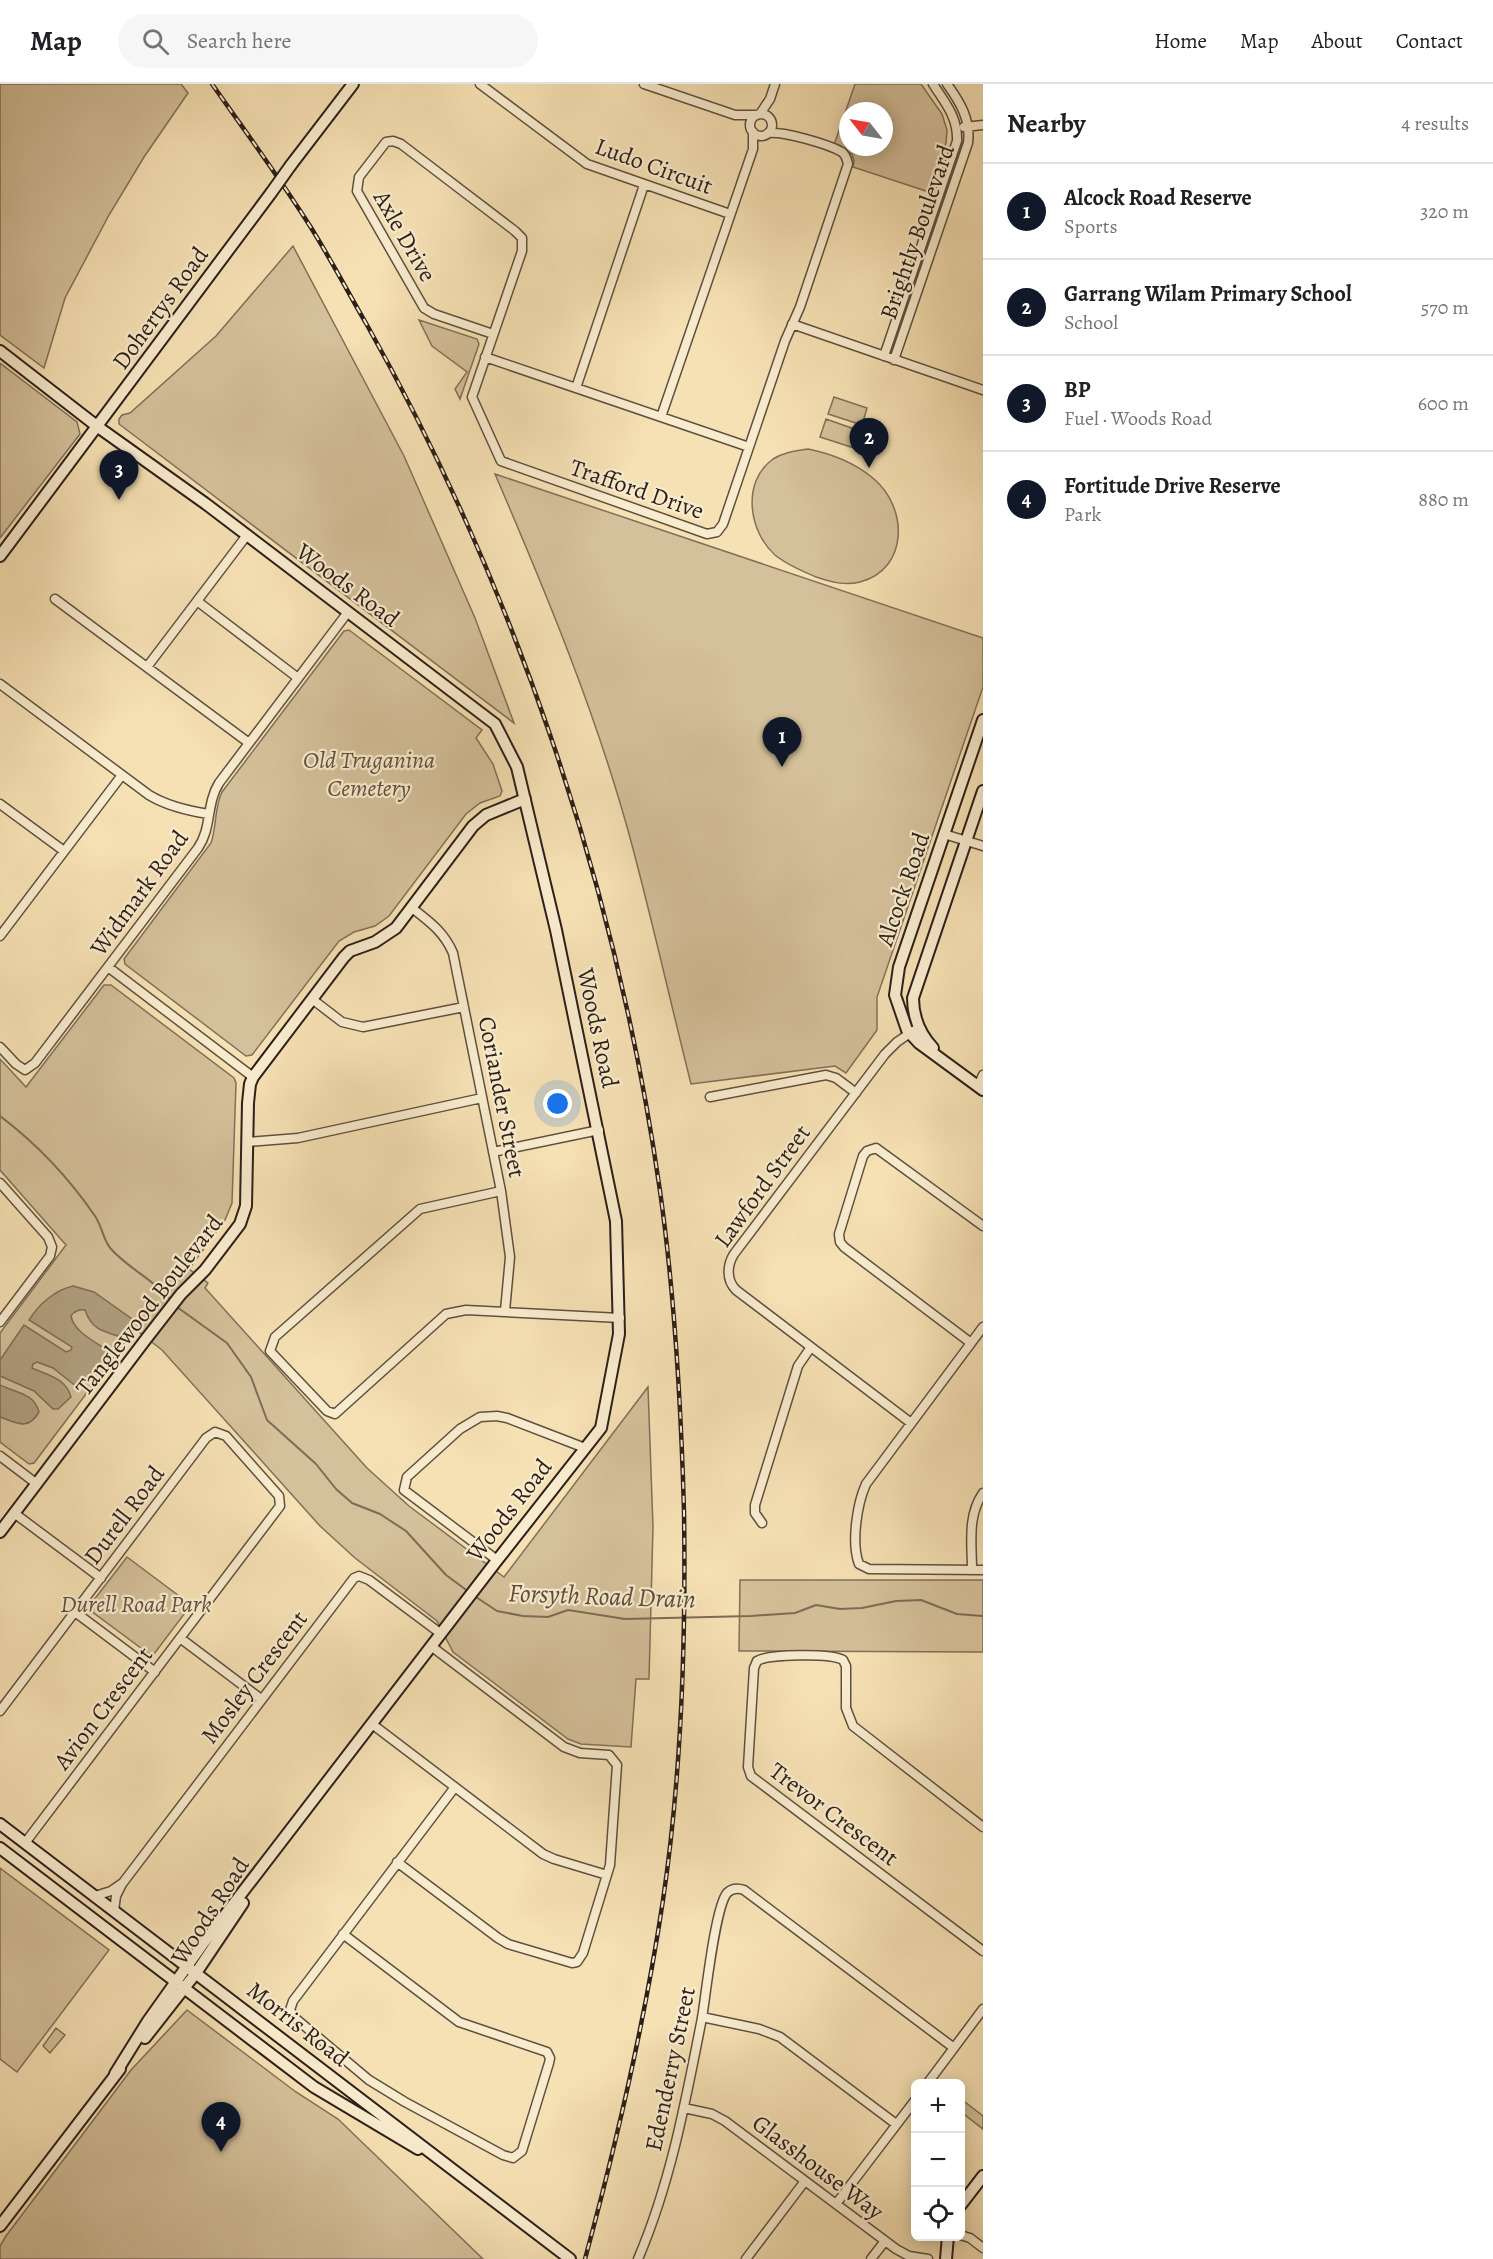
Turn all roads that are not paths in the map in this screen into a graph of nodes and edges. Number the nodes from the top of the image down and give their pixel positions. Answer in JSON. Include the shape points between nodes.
{"nodes":[{"id":1,"x":353,"y":84,"type":"edge"},
{"id":2,"x":480,"y":84,"type":"edge"},
{"id":3,"x":644,"y":84,"type":"edge"},
{"id":4,"x":775,"y":84,"type":"edge"},
{"id":5,"x":933,"y":84,"type":"edge"},
{"id":6,"x":947,"y":84,"type":"edge"},
{"id":7,"x":770,"y":99,"type":"junction"},
{"id":8,"x":735,"y":115,"type":"junction"},
{"id":9,"x":758,"y":115,"type":"junction"},
{"id":10,"x":770,"y":119,"type":"junction"},
{"id":11,"x":983,"y":125,"type":"edge"},
{"id":12,"x":968,"y":127,"type":"junction"},
{"id":13,"x":957,"y":129,"type":"junction"},
{"id":14,"x":752,"y":130,"type":"junction"},
{"id":15,"x":785,"y":133,"type":"junction"},
{"id":16,"x":767,"y":134,"type":"junction"},
{"id":17,"x":753,"y":149,"type":"junction"},
{"id":18,"x":644,"y":185,"type":"junction"},
{"id":19,"x":730,"y":214,"type":"junction"},
{"id":20,"x":928,"y":228,"type":"junction"},
{"id":21,"x":939,"y":231,"type":"junction"},
{"id":22,"x":522,"y":238,"type":"joint"},
{"id":23,"x":792,"y":324,"type":"junction"},
{"id":24,"x":493,"y":334,"type":"junction"},
{"id":25,"x":0,"y":351,"type":"edge"},
{"id":26,"x":884,"y":356,"type":"junction"},
{"id":27,"x":485,"y":357,"type":"junction"},
{"id":28,"x":894,"y":360,"type":"junction"},
{"id":29,"x":576,"y":387,"type":"junction"},
{"id":30,"x":983,"y":390,"type":"edge"},
{"id":31,"x":662,"y":417,"type":"junction"},
{"id":32,"x":98,"y":427,"type":"junction"},
{"id":33,"x":749,"y":447,"type":"junction"},
{"id":34,"x":247,"y":535,"type":"junction"},
{"id":35,"x":0,"y":556,"type":"edge"},
{"id":36,"x":55,"y":599,"type":"dead end"},
{"id":37,"x":196,"y":601,"type":"junction"},
{"id":38,"x":348,"y":612,"type":"junction"},
{"id":39,"x":147,"y":667,"type":"junction"},
{"id":40,"x":298,"y":678,"type":"junction"},
{"id":41,"x":0,"y":684,"type":"edge"},
{"id":42,"x":983,"y":720,"type":"edge"},
{"id":43,"x":249,"y":743,"type":"junction"},
{"id":44,"x":122,"y":775,"type":"junction"},
{"id":45,"x":983,"y":791,"type":"edge"},
{"id":46,"x":525,"y":799,"type":"junction"},
{"id":47,"x":0,"y":804,"type":"edge"},
{"id":48,"x":209,"y":814,"type":"junction"},
{"id":49,"x":944,"y":834,"type":"junction"},
{"id":50,"x":966,"y":841,"type":"junction"},
{"id":51,"x":983,"y":846,"type":"edge"},
{"id":52,"x":64,"y":851,"type":"junction"},
{"id":53,"x":412,"y":908,"type":"junction"},
{"id":54,"x":0,"y":936,"type":"edge"},
{"id":55,"x":108,"y":967,"type":"junction"},
{"id":56,"x":312,"y":999,"type":"junction"},
{"id":57,"x":464,"y":1007,"type":"junction"},
{"id":58,"x":914,"y":1030,"type":"junction"},
{"id":59,"x":0,"y":1047,"type":"edge"},
{"id":60,"x":983,"y":1075,"type":"edge"},
{"id":61,"x":253,"y":1077,"type":"junction"},
{"id":62,"x":980,"y":1088,"type":"edge"},
{"id":63,"x":856,"y":1093,"type":"junction"},
{"id":64,"x":710,"y":1097,"type":"dead end"},
{"id":65,"x":482,"y":1098,"type":"junction"},
{"id":66,"x":598,"y":1130,"type":"junction"},
{"id":67,"x":248,"y":1142,"type":"junction"},
{"id":68,"x":493,"y":1152,"type":"junction"},
{"id":69,"x":0,"y":1183,"type":"edge"},
{"id":70,"x":501,"y":1191,"type":"junction"},
{"id":71,"x":983,"y":1226,"type":"edge"},
{"id":72,"x":505,"y":1311,"type":"junction"},
{"id":73,"x":620,"y":1318,"type":"junction"},
{"id":74,"x":0,"y":1322,"type":"edge"},
{"id":75,"x":983,"y":1328,"type":"edge"},
{"id":76,"x":971,"y":1343,"type":"junction"},
{"id":77,"x":811,"y":1347,"type":"junction"},
{"id":78,"x":911,"y":1423,"type":"junction"},
{"id":79,"x":215,"y":1432,"type":"joint"},
{"id":80,"x":585,"y":1448,"type":"junction"},
{"id":81,"x":0,"y":1456,"type":"edge"},
{"id":82,"x":37,"y":1484,"type":"junction"},
{"id":83,"x":983,"y":1493,"type":"edge"},
{"id":84,"x":14,"y":1513,"type":"junction"},
{"id":85,"x":762,"y":1523,"type":"dead end"},
{"id":86,"x":0,"y":1532,"type":"edge"},
{"id":87,"x":496,"y":1562,"type":"junction"},
{"id":88,"x":972,"y":1570,"type":"junction"},
{"id":89,"x":983,"y":1570,"type":"edge"},
{"id":90,"x":101,"y":1578,"type":"junction"},
{"id":91,"x":75,"y":1612,"type":"junction"},
{"id":92,"x":440,"y":1634,"type":"junction"},
{"id":93,"x":180,"y":1638,"type":"junction"},
{"id":94,"x":431,"y":1646,"type":"junction"},
{"id":95,"x":155,"y":1672,"type":"junction"},
{"id":96,"x":261,"y":1700,"type":"junction"},
{"id":97,"x":0,"y":1711,"type":"edge"},
{"id":98,"x":372,"y":1724,"type":"junction"},
{"id":99,"x":455,"y":1787,"type":"junction"},
{"id":100,"x":0,"y":1824,"type":"edge"},
{"id":101,"x":983,"y":1827,"type":"edge"},
{"id":102,"x":26,"y":1843,"type":"junction"},
{"id":103,"x":0,"y":1848,"type":"edge"},
{"id":104,"x":14,"y":1859,"type":"junction"},
{"id":105,"x":398,"y":1862,"type":"junction"},
{"id":106,"x":607,"y":1875,"type":"junction"},
{"id":107,"x":122,"y":1884,"type":"junction"},
{"id":108,"x":94,"y":1896,"type":"junction"},
{"id":109,"x":114,"y":1911,"type":"junction"},
{"id":110,"x":343,"y":1934,"type":"junction"},
{"id":111,"x":983,"y":1951,"type":"edge"},
{"id":112,"x":192,"y":1970,"type":"junction"},
{"id":113,"x":180,"y":1985,"type":"junction"},
{"id":114,"x":983,"y":2009,"type":"edge"},
{"id":115,"x":702,"y":2018,"type":"junction"},
{"id":116,"x":954,"y":2048,"type":"junction"},
{"id":117,"x":931,"y":2079,"type":"edge"},
{"id":118,"x":341,"y":2084,"type":"junction"},
{"id":119,"x":332,"y":2098,"type":"junction"},
{"id":120,"x":911,"y":2104,"type":"edge"},
{"id":121,"x":684,"y":2108,"type":"junction"},
{"id":122,"x":896,"y":2124,"type":"junction"},
{"id":123,"x":983,"y":2176,"type":"edge"},
{"id":124,"x":805,"y":2181,"type":"junction"},
{"id":125,"x":965,"y":2199,"type":"edge"},
{"id":126,"x":836,"y":2204,"type":"junction"},
{"id":127,"x":0,"y":2226,"type":"edge"},
{"id":128,"x":965,"y":2236,"type":"edge"},
{"id":129,"x":885,"y":2241,"type":"junction"},
{"id":130,"x":948,"y":2241,"type":"edge"},
{"id":131,"x":983,"y":2248,"type":"edge"},
{"id":132,"x":570,"y":2259,"type":"edge"},
{"id":133,"x":638,"y":2259,"type":"edge"},
{"id":134,"x":746,"y":2259,"type":"edge"},
{"id":135,"x":871,"y":2259,"type":"edge"},
{"id":136,"x":928,"y":2259,"type":"edge"},
{"id":137,"x":946,"y":2259,"type":"edge"}],
"edges":[{"from":1,"to":32,"type":"street","name":"Dohertys Road","bridge":true},
{"from":2,"to":18,"type":"street","name":"Ludo Circuit","via":[[578,159]]},
{"from":3,"to":8,"type":"street"},
{"from":4,"to":7,"type":"street"},
{"from":5,"to":13,"type":"street","name":"Brightly Boulevard","via":[[952,112]]},
{"from":6,"to":12,"type":"street","name":"Brightly Boulevard"},
{"from":7,"to":9,"type":"street"},
{"from":7,"to":10,"type":"street"},
{"from":8,"to":9,"type":"street"},
{"from":8,"to":14,"type":"street"},
{"from":9,"to":10,"type":"street"},
{"from":9,"to":14,"type":"street","via":[[751,121]]},
{"from":10,"to":15,"type":"street"},
{"from":10,"to":16,"type":"street","via":[[772,126]]},
{"from":11,"to":12,"type":"street"},
{"from":12,"to":13,"type":"street"},
{"from":12,"to":21,"type":"street","name":"Brightly Boulevard","via":[[967,150]]},
{"from":13,"to":20,"type":"street","name":"Brightly Boulevard","via":[[955,150]]},
{"from":14,"to":16,"type":"street","via":[[757,135]]},
{"from":14,"to":17,"type":"street"},
{"from":15,"to":16,"type":"street"},
{"from":15,"to":23,"type":"street","name":"Trafford Drive","via":[[841,151],[848,164]]},
{"from":16,"to":17,"type":"street"},
{"from":17,"to":19,"type":"street"},
{"from":18,"to":19,"type":"street","name":"Ludo Circuit"},
{"from":18,"to":29,"type":"street"},
{"from":19,"to":31,"type":"street"},
{"from":20,"to":21,"type":"street"},
{"from":20,"to":26,"type":"street","name":"Brightly Boulevard"},
{"from":21,"to":28,"type":"street","name":"Brightly Boulevard"},
{"from":22,"to":24,"type":"street","name":"Trafford Drive","via":[[522,251]]},
{"from":22,"to":24,"type":"street","name":"Axle Drive","via":[[397,142],[383,145],[357,181],[357,191],[424,308]]},
{"from":23,"to":26,"type":"street"},
{"from":23,"to":33,"type":"street","name":"Trafford Drive"},
{"from":24,"to":27,"type":"street","name":"Trafford Drive"},
{"from":25,"to":32,"type":"street","name":"Woods Road"},
{"from":26,"to":28,"type":"street"},
{"from":27,"to":29,"type":"street"},
{"from":27,"to":33,"type":"street","name":"Trafford Drive","via":[[472,400],[503,463],[707,534],[717,532],[723,524]]},
{"from":28,"to":30,"type":"street"},
{"from":29,"to":31,"type":"street"},
{"from":31,"to":33,"type":"street"},
{"from":32,"to":34,"type":"street","name":"Woods Road"},
{"from":32,"to":35,"type":"street","name":"Dohertys Road"},
{"from":34,"to":37,"type":"street"},
{"from":34,"to":38,"type":"street","name":"Woods Road"},
{"from":36,"to":39,"type":"street"},
{"from":37,"to":39,"type":"street"},
{"from":37,"to":40,"type":"street"},
{"from":38,"to":40,"type":"street","name":"Widmark Road"},
{"from":38,"to":46,"type":"street","name":"Woods Road","via":[[495,724],[517,767]]},
{"from":39,"to":43,"type":"street"},
{"from":40,"to":43,"type":"street","name":"Widmark Road"},
{"from":41,"to":44,"type":"street"},
{"from":42,"to":49,"type":"street","name":"Alcock Road"},
{"from":43,"to":48,"type":"street","name":"Widmark Road","via":[[213,792]]},
{"from":44,"to":48,"type":"street","via":[[159,801]]},
{"from":44,"to":52,"type":"street"},
{"from":45,"to":50,"type":"street","name":"Alcock Road"},
{"from":46,"to":53,"type":"street","name":"Tanglewood Boulevard","via":[[486,815],[473,826]]},
{"from":46,"to":66,"type":"street","name":"Woods Road"},
{"from":47,"to":52,"type":"street"},
{"from":48,"to":55,"type":"street","name":"Widmark Road","via":[[203,841]]},
{"from":49,"to":50,"type":"street"},
{"from":49,"to":58,"type":"street","name":"Alcock Road","via":[[896,984],[896,1001],[903,1022]]},
{"from":50,"to":51,"type":"street"},
{"from":50,"to":58,"type":"street","name":"Alcock Road","via":[[915,990]]},
{"from":52,"to":54,"type":"street"},
{"from":53,"to":56,"type":"street","name":"Tanglewood Boulevard","via":[[389,934],[350,951]]},
{"from":53,"to":57,"type":"street","name":"Coriander Street","via":[[447,940]]},
{"from":55,"to":59,"type":"street","name":"Widmark Road","via":[[30,1068],[25,1070],[16,1064]]},
{"from":55,"to":61,"type":"street"},
{"from":56,"to":57,"type":"street","via":[[342,1022],[363,1027]]},
{"from":56,"to":61,"type":"street","name":"Tanglewood Boulevard"},
{"from":57,"to":65,"type":"street","name":"Coriander Street"},
{"from":58,"to":62,"type":"street","name":"Alcock Road","via":[[919,1043]]},
{"from":58,"to":63,"type":"street","name":"Lawford Street","via":[[889,1049]]},
{"from":60,"to":62,"type":"street"},
{"from":61,"to":67,"type":"street","name":"Tanglewood Boulevard","via":[[248,1093]]},
{"from":63,"to":64,"type":"street","via":[[826,1075]]},
{"from":63,"to":77,"type":"street","name":"Lawford Street","via":[[729,1262],[733,1288]]},
{"from":65,"to":67,"type":"street","via":[[298,1138]]},
{"from":65,"to":68,"type":"street","name":"Coriander Street"},
{"from":66,"to":68,"type":"street"},
{"from":66,"to":73,"type":"street","name":"Woods Road","via":[[616,1221]]},
{"from":67,"to":82,"type":"street","name":"Tanglewood Boulevard","via":[[245,1213]]},
{"from":68,"to":70,"type":"street","name":"Coriander Street"},
{"from":69,"to":74,"type":"street","via":[[48,1237],[52,1247],[50,1256]]},
{"from":70,"to":72,"type":"street","name":"Coriander Street","via":[[510,1257]]},
{"from":70,"to":72,"type":"street","via":[[420,1209],[275,1337],[270,1351],[327,1411],[335,1414],[446,1314]]},
{"from":71,"to":76,"type":"street","via":[[881,1149],[871,1148],[863,1156],[839,1234],[840,1242]]},
{"from":72,"to":73,"type":"street"},
{"from":73,"to":80,"type":"street","name":"Woods Road","via":[[601,1428]]},
{"from":75,"to":76,"type":"street"},
{"from":76,"to":78,"type":"street"},
{"from":77,"to":78,"type":"street","name":"Lawford Street"},
{"from":77,"to":85,"type":"street","via":[[798,1366],[755,1505]]},
{"from":78,"to":88,"type":"street","via":[[862,1492],[857,1515],[859,1564],[868,1569]]},
{"from":79,"to":90,"type":"street","name":"Durell Road","via":[[206,1438]]},
{"from":79,"to":93,"type":"street","name":"Avion Crescent","via":[[226,1436],[281,1501]]},
{"from":80,"to":87,"type":"street","name":"Woods Road"},
{"from":80,"to":87,"type":"street","via":[[507,1418],[480,1417],[460,1429],[407,1477],[404,1490]]},
{"from":81,"to":82,"type":"street"},
{"from":82,"to":84,"type":"street","name":"Tanglewood Boulevard"},
{"from":83,"to":88,"type":"street","via":[[972,1521]]},
{"from":84,"to":86,"type":"street","name":"Tanglewood Boulevard"},
{"from":84,"to":90,"type":"street"},
{"from":87,"to":92,"type":"street","name":"Woods Road"},
{"from":88,"to":89,"type":"street"},
{"from":90,"to":91,"type":"street","name":"Durell Road"},
{"from":91,"to":95,"type":"street"},
{"from":91,"to":97,"type":"street","name":"Durell Road"},
{"from":92,"to":94,"type":"street","name":"Woods Road"},
{"from":92,"to":96,"type":"street","name":"Mosley Crescent","via":[[359,1576]]},
{"from":93,"to":95,"type":"street","name":"Avion Crescent"},
{"from":93,"to":96,"type":"street"},
{"from":94,"to":98,"type":"street","name":"Woods Road"},
{"from":94,"to":106,"type":"street","via":[[564,1747],[580,1753],[609,1755],[617,1765]]},
{"from":95,"to":102,"type":"street","name":"Avion Crescent"},
{"from":96,"to":107,"type":"street","name":"Mosley Crescent"},
{"from":98,"to":99,"type":"street"},
{"from":98,"to":112,"type":"street","name":"Woods Road","via":[[271,1856]]},
{"from":99,"to":105,"type":"street"},
{"from":99,"to":106,"type":"street","via":[[543,1854]]},
{"from":100,"to":102,"type":"street","name":"Morris Road"},
{"from":101,"to":111,"type":"street","name":"Trevor Crescent","via":[[856,1730],[847,1713],[843,1660],[771,1656],[757,1662],[748,1767],[751,1776]]},
{"from":102,"to":104,"type":"street"},
{"from":102,"to":108,"type":"street","name":"Morris Road"},
{"from":103,"to":104,"type":"street","name":"Morris Road"},
{"from":104,"to":113,"type":"street","name":"Morris Road"},
{"from":105,"to":106,"type":"street","via":[[508,1944],[565,1962],[577,1962],[583,1953]]},
{"from":105,"to":110,"type":"street"},
{"from":107,"to":108,"type":"street","name":"Mosley Crescent"},
{"from":107,"to":109,"type":"street","name":"Mosley Crescent"},
{"from":108,"to":109,"type":"street","name":"Morris Road"},
{"from":109,"to":112,"type":"street","name":"Morris Road"},
{"from":110,"to":110,"type":"street","via":[[292,2001],[290,2010],[295,2018],[369,2080],[405,2102],[508,2158],[522,2151],[549,2062],[547,2052],[459,2022]]},
{"from":112,"to":113,"type":"street","name":"Woods Road"},
{"from":112,"to":118,"type":"street","name":"Morris Road"},
{"from":113,"to":119,"type":"street","name":"Morris Road"},
{"from":113,"to":127,"type":"street","name":"Woods Road","via":[[148,2021],[115,2074]]},
{"from":114,"to":116,"type":"street"},
{"from":115,"to":116,"type":"street","name":"Edenderry Street","via":[[718,1919],[726,1895],[736,1888]]},
{"from":115,"to":121,"type":"street","name":"Edenderry Street"},
{"from":115,"to":122,"type":"street","via":[[780,2037]]},
{"from":116,"to":117,"type":"street"},
{"from":118,"to":119,"type":"street"},
{"from":118,"to":132,"type":"street","name":"Morris Road"},
{"from":119,"to":132,"type":"street","name":"Morris Road","via":[[422,2152]]},
{"from":120,"to":122,"type":"street"},
{"from":121,"to":124,"type":"street","name":"Glasshouse Way","via":[[725,2121]]},
{"from":121,"to":133,"type":"street","name":"Edenderry Street","via":[[654,2223]]},
{"from":122,"to":126,"type":"street"},
{"from":123,"to":125,"type":"street"},
{"from":124,"to":126,"type":"street","name":"Glasshouse Way"},
{"from":124,"to":134,"type":"street"},
{"from":126,"to":129,"type":"street","name":"Glasshouse Way"},
{"from":128,"to":131,"type":"street"},
{"from":129,"to":135,"type":"street"},
{"from":129,"to":136,"type":"street","name":"Glasshouse Way","via":[[905,2254]]},
{"from":130,"to":137,"type":"street"}]}
